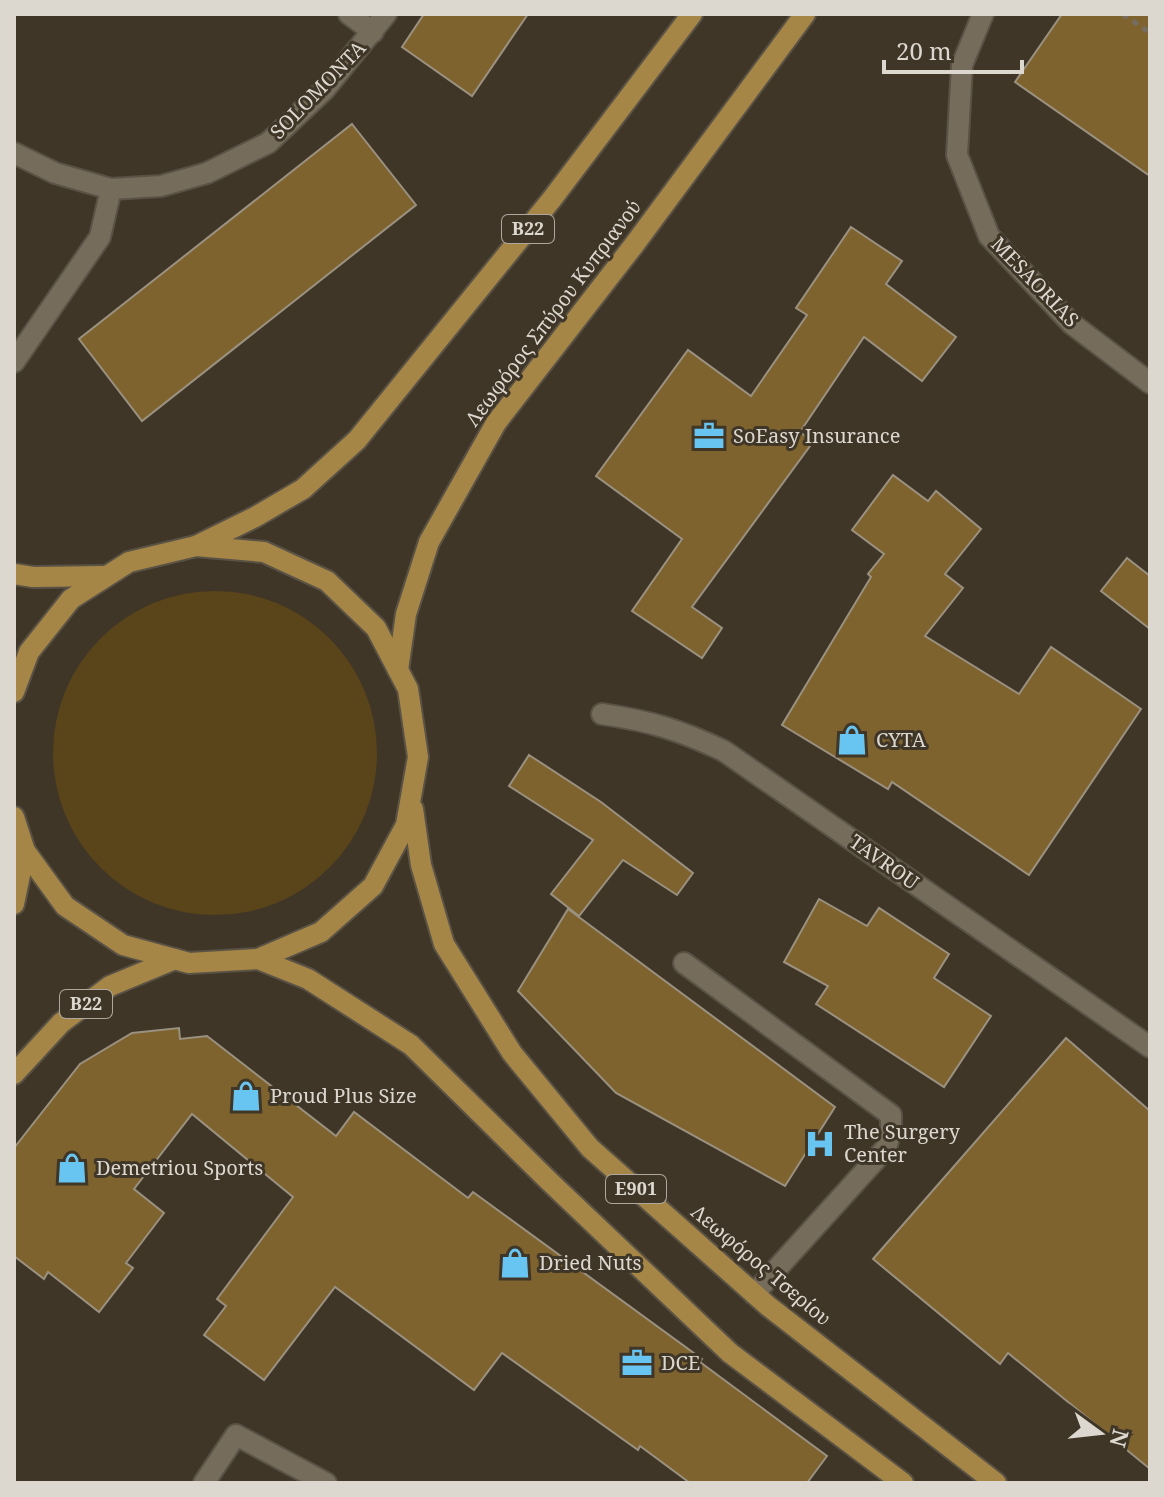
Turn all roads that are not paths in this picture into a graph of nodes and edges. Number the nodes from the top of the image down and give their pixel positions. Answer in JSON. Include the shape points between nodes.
{"nodes":[{"id":1,"x":349,"y":14,"type":"edge"},
{"id":2,"x":386,"y":14,"type":"edge"},
{"id":3,"x":692,"y":14,"type":"edge"},
{"id":4,"x":805,"y":14,"type":"edge"},
{"id":5,"x":983,"y":14,"type":"edge"},
{"id":6,"x":373,"y":32,"type":"junction"},
{"id":7,"x":14,"y":153,"type":"edge"},
{"id":8,"x":111,"y":189,"type":"junction"},
{"id":9,"x":14,"y":362,"type":"edge"},
{"id":10,"x":1150,"y":383,"type":"edge"},
{"id":11,"x":196,"y":546,"type":"junction"},
{"id":12,"x":14,"y":574,"type":"edge"},
{"id":13,"x":107,"y":576,"type":"junction"},
{"id":14,"x":398,"y":670,"type":"junction"},
{"id":15,"x":14,"y":692,"type":"edge"},
{"id":16,"x":602,"y":714,"type":"dead end"},
{"id":17,"x":411,"y":797,"type":"junction"},
{"id":18,"x":14,"y":817,"type":"edge"},
{"id":19,"x":25,"y":851,"type":"junction"},
{"id":20,"x":14,"y":904,"type":"edge"},
{"id":21,"x":175,"y":959,"type":"junction"},
{"id":22,"x":258,"y":959,"type":"junction"},
{"id":23,"x":684,"y":963,"type":"dead end"},
{"id":24,"x":1150,"y":1047,"type":"edge"},
{"id":25,"x":14,"y":1074,"type":"edge"},
{"id":26,"x":754,"y":1294,"type":"junction"},
{"id":27,"x":204,"y":1483,"type":"edge"},
{"id":28,"x":326,"y":1483,"type":"edge"},
{"id":29,"x":903,"y":1483,"type":"edge"},
{"id":30,"x":996,"y":1483,"type":"edge"}],
"edges":[{"from":1,"to":6,"type":"street"},
{"from":2,"to":6,"type":"street","name":"SOLOMONTA"},
{"from":3,"to":11,"type":"main road","number":"B22","via":[[552,199],[357,440],[303,489]]},
{"from":4,"to":14,"type":"main road","name":"Λεωφόρος Σπύρου Κυπριανού","via":[[496,423],[429,542],[406,614]]},
{"from":5,"to":10,"type":"street","name":"MESAORIAS","via":[[962,65],[957,155],[989,236],[1072,324]]},
{"from":6,"to":8,"type":"street","name":"SOLOMONTA","via":[[325,89],[268,143],[207,173],[161,186]]},
{"from":7,"to":8,"type":"street","name":"SOLOMONTA","via":[[55,173]]},
{"from":8,"to":9,"type":"street","via":[[100,237]]},
{"from":11,"to":13,"type":"main road","via":[[129,562]]},
{"from":11,"to":14,"type":"main road","via":[[264,552],[327,581],[376,628]]},
{"from":12,"to":13,"type":"main road"},
{"from":13,"to":15,"type":"main road","via":[[71,599],[29,652]]},
{"from":14,"to":17,"type":"main road","via":[[408,689],[418,757]]},
{"from":16,"to":24,"type":"street","name":"TAVROU","via":[[680,730],[724,751]]},
{"from":17,"to":22,"type":"main road","via":[[406,825],[373,886],[321,932]]},
{"from":17,"to":26,"type":"main road","name":"Λεωφόρος Τσερίου","number":"E901","via":[[421,865],[444,944],[512,1053],[590,1148]]},
{"from":18,"to":19,"type":"main road"},
{"from":19,"to":20,"type":"main road"},
{"from":19,"to":21,"type":"main road","via":[[65,906],[123,945]]},
{"from":21,"to":22,"type":"main road"},
{"from":21,"to":25,"type":"main road","number":"B22","via":[[110,986],[61,1023]]},
{"from":22,"to":29,"type":"main road","number":"E901","via":[[308,979],[411,1045],[730,1353]]},
{"from":23,"to":26,"type":"street","via":[[891,1115],[886,1148]]},
{"from":26,"to":30,"type":"main road","name":"Λεωφόρος Τσερίου","number":"E901"},
{"from":27,"to":28,"type":"street","via":[[236,1435]]}]}
